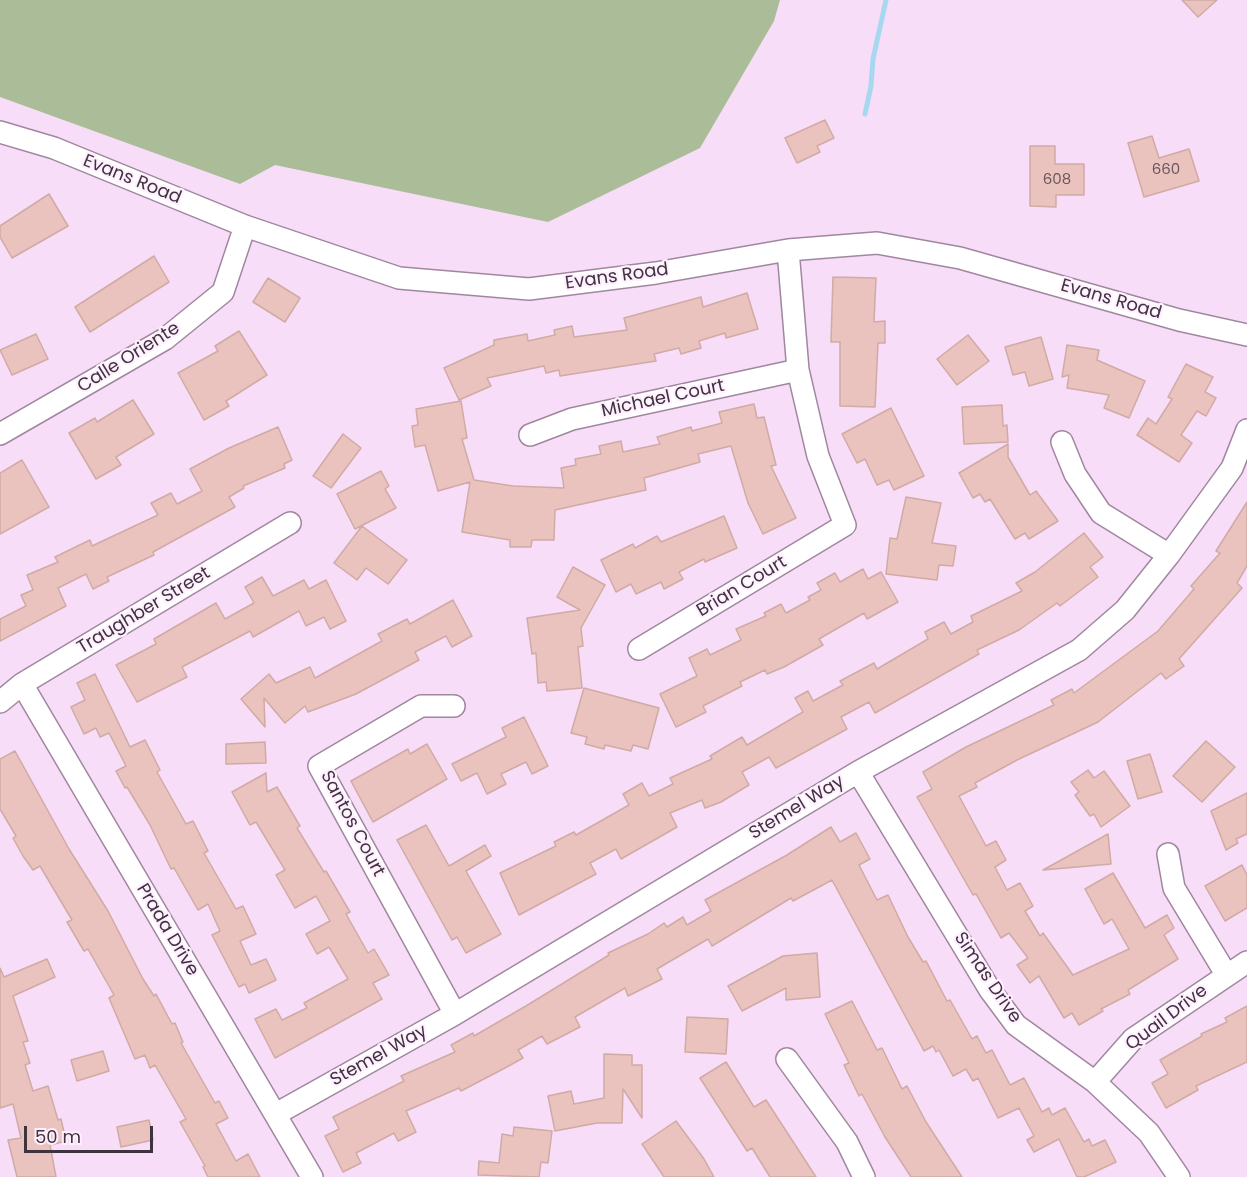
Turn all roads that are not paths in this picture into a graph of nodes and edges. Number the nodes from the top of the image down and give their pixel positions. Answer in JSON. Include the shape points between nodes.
{"nodes":[{"id":1,"x":0,"y":132,"type":"edge"},
{"id":2,"x":245,"y":226,"type":"junction"},
{"id":3,"x":788,"y":250,"type":"junction"},
{"id":4,"x":1247,"y":335,"type":"edge"},
{"id":5,"x":798,"y":370,"type":"junction"},
{"id":6,"x":1247,"y":430,"type":"edge"},
{"id":7,"x":0,"y":434,"type":"edge"},
{"id":8,"x":530,"y":435,"type":"dead end"},
{"id":9,"x":1062,"y":442,"type":"dead end"},
{"id":10,"x":290,"y":523,"type":"dead end"},
{"id":11,"x":1169,"y":555,"type":"junction"},
{"id":12,"x":639,"y":649,"type":"dead end"},
{"id":13,"x":21,"y":684,"type":"junction"},
{"id":14,"x":0,"y":702,"type":"edge"},
{"id":15,"x":454,"y":706,"type":"dead end"},
{"id":16,"x":858,"y":772,"type":"junction"},
{"id":17,"x":1168,"y":854,"type":"dead end"},
{"id":18,"x":1247,"y":962,"type":"edge"},
{"id":19,"x":1226,"y":974,"type":"junction"},
{"id":20,"x":455,"y":1014,"type":"junction"},
{"id":21,"x":787,"y":1059,"type":"dead end"},
{"id":22,"x":1095,"y":1082,"type":"junction"},
{"id":23,"x":276,"y":1114,"type":"junction"},
{"id":24,"x":312,"y":1177,"type":"edge"},
{"id":25,"x":864,"y":1177,"type":"edge"},
{"id":26,"x":1179,"y":1177,"type":"edge"}],
"edges":[{"from":1,"to":2,"type":"street","name":"Evans Road","via":[[54,148]]},
{"from":2,"to":3,"type":"street","name":"Evans Road","via":[[399,278],[529,289],[656,273]]},
{"from":2,"to":7,"type":"street","name":"Calle Oriente","via":[[223,292],[165,339]]},
{"from":3,"to":4,"type":"street","name":"Evans Road","via":[[877,243],[921,249]]},
{"from":3,"to":5,"type":"street"},
{"from":5,"to":8,"type":"street","name":"Michael Court","via":[[572,418]]},
{"from":5,"to":12,"type":"street","name":"Brian Court","via":[[819,456],[845,525]]},
{"from":6,"to":11,"type":"street","name":"Stemel Way","via":[[1232,468]]},
{"from":9,"to":11,"type":"street","via":[[1075,474],[1101,513]]},
{"from":10,"to":13,"type":"street","name":"Traughber Street"},
{"from":11,"to":16,"type":"street","name":"Stemel Way","via":[[1125,610],[1079,650]]},
{"from":13,"to":14,"type":"street","name":"Traughber Street"},
{"from":13,"to":23,"type":"street","name":"Prada Drive"},
{"from":15,"to":20,"type":"street","name":"Santos Court","via":[[421,706],[319,766]]},
{"from":16,"to":20,"type":"street","name":"Stemel Way"},
{"from":16,"to":22,"type":"street","name":"Simas Drive","via":[[990,990],[1016,1025]]},
{"from":17,"to":19,"type":"street","via":[[1174,888]]},
{"from":18,"to":19,"type":"street","name":"Quail Drive"},
{"from":19,"to":22,"type":"street","name":"Quail Drive","via":[[1133,1039]]},
{"from":20,"to":23,"type":"street","name":"Stemel Way"},
{"from":21,"to":25,"type":"street","via":[[847,1142]]},
{"from":22,"to":26,"type":"street","name":"Simas Drive","via":[[1149,1133]]},
{"from":23,"to":24,"type":"street","name":"Prada Drive"}]}
